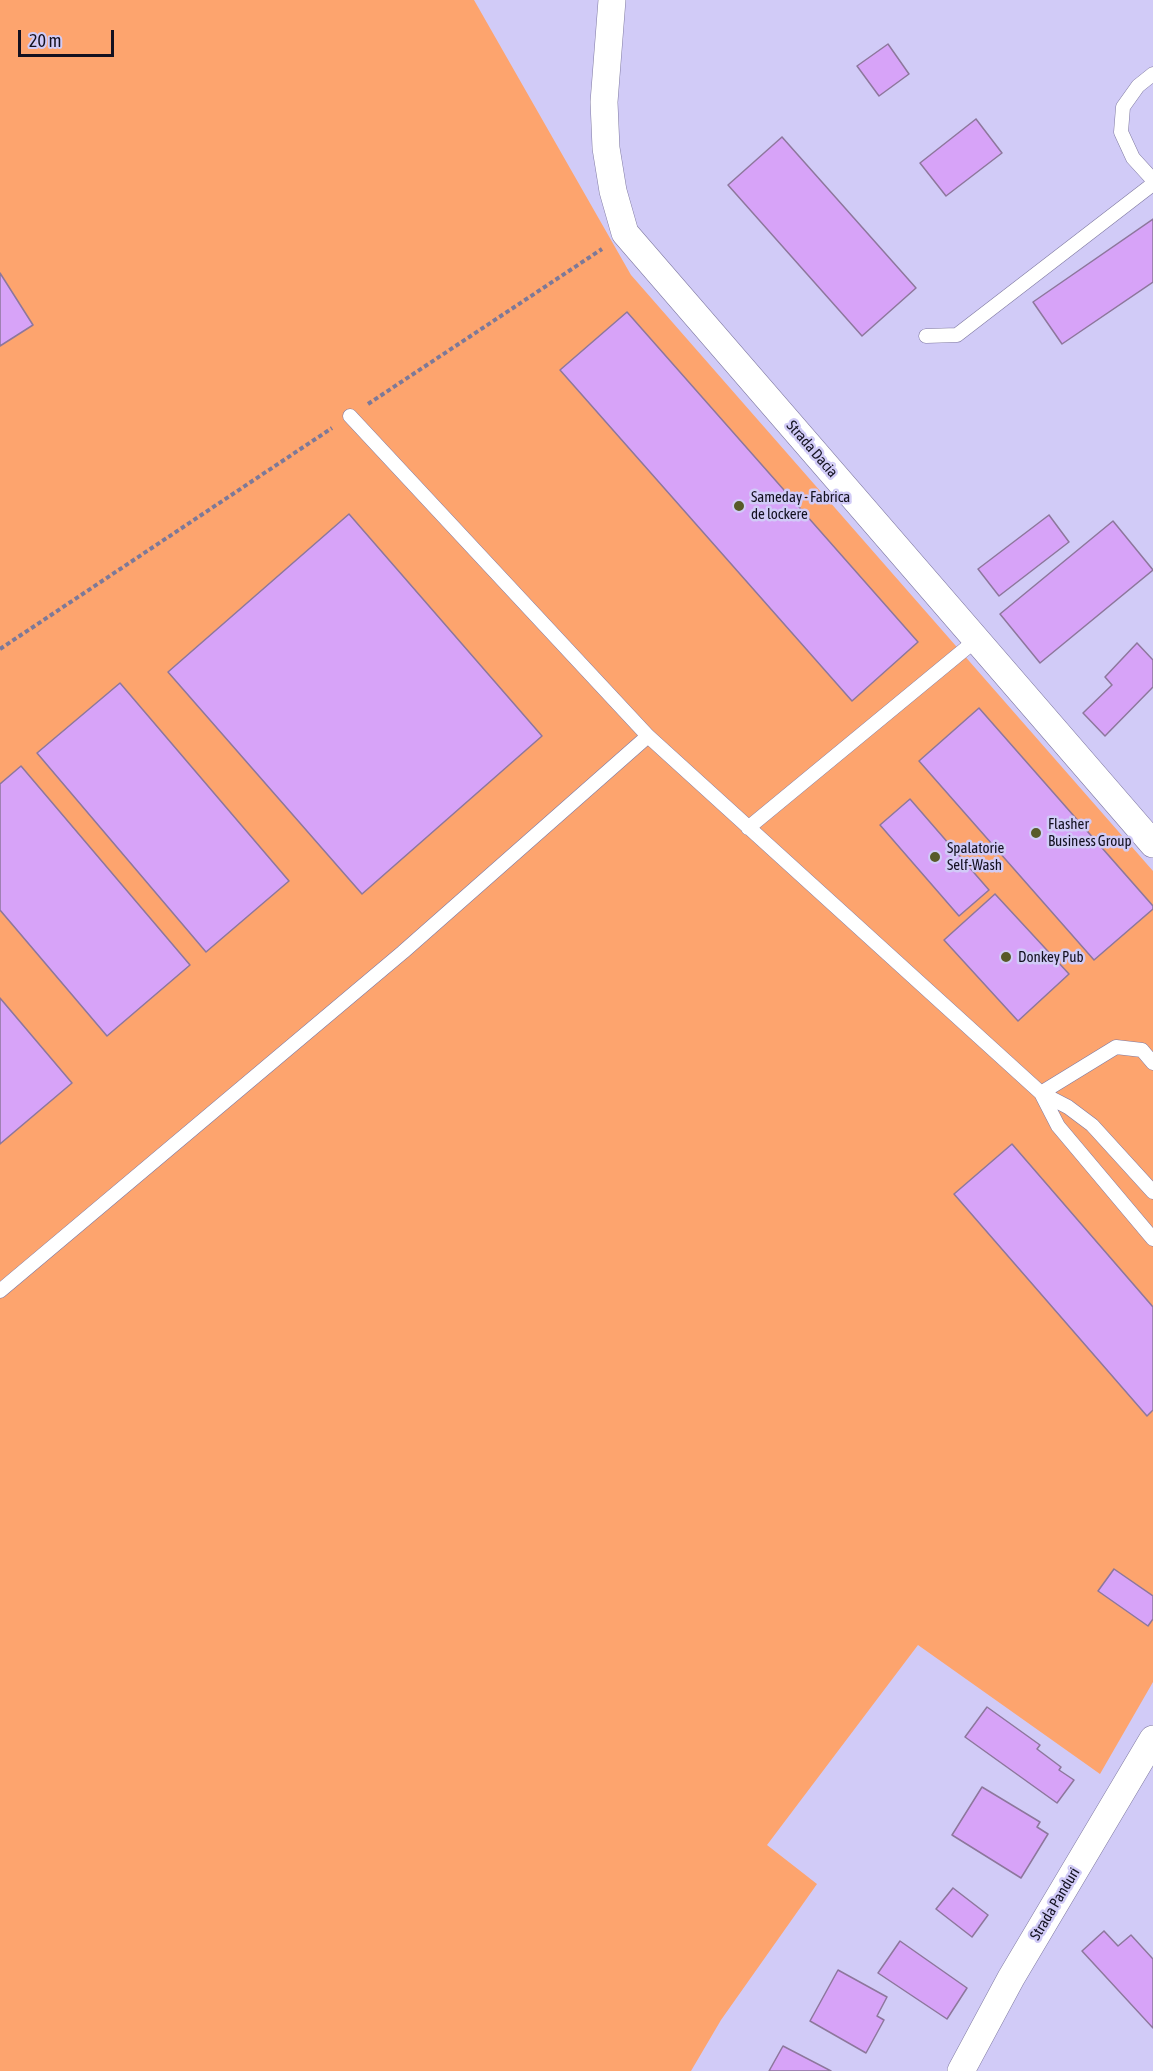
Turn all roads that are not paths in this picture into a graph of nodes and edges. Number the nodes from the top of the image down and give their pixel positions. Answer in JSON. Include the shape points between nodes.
{"nodes":[{"id":1,"x":612,"y":0,"type":"edge"},
{"id":2,"x":1153,"y":74,"type":"edge"},
{"id":3,"x":1153,"y":182,"type":"edge"},
{"id":4,"x":926,"y":336,"type":"dead end"},
{"id":5,"x":350,"y":416,"type":"road end"},
{"id":6,"x":976,"y":640,"type":"junction"},
{"id":7,"x":648,"y":736,"type":"junction"},
{"id":8,"x":748,"y":828,"type":"junction"},
{"id":9,"x":1153,"y":844,"type":"edge"},
{"id":10,"x":1153,"y":1063,"type":"edge"},
{"id":11,"x":1041,"y":1093,"type":"junction"},
{"id":12,"x":1153,"y":1191,"type":"edge"},
{"id":13,"x":1153,"y":1239,"type":"edge"},
{"id":14,"x":0,"y":1291,"type":"edge"},
{"id":15,"x":1153,"y":1739,"type":"edge"},
{"id":16,"x":961,"y":2071,"type":"edge"}],
"edges":[{"from":1,"to":6,"type":"street","name":"Strada Dacia","via":[[604,102],[606,148],[625,233]]},
{"from":2,"to":3,"type":"lane","via":[[1138,86],[1123,107],[1121,132],[1133,158]]},
{"from":3,"to":4,"type":"lane","via":[[957,335]]},
{"from":5,"to":7,"type":"lane"},
{"from":6,"to":8,"type":"lane"},
{"from":6,"to":9,"type":"street","name":"Strada Dacia"},
{"from":7,"to":8,"type":"lane"},
{"from":7,"to":14,"type":"lane","via":[[403,952]]},
{"from":8,"to":11,"type":"lane"},
{"from":10,"to":11,"type":"lane","via":[[1142,1050],[1116,1047]]},
{"from":11,"to":12,"type":"lane","via":[[1092,1125]]},
{"from":11,"to":13,"type":"lane","via":[[1058,1126]]},
{"from":15,"to":16,"type":"street","name":"Strada Panduri","via":[[1011,1978]]}]}
